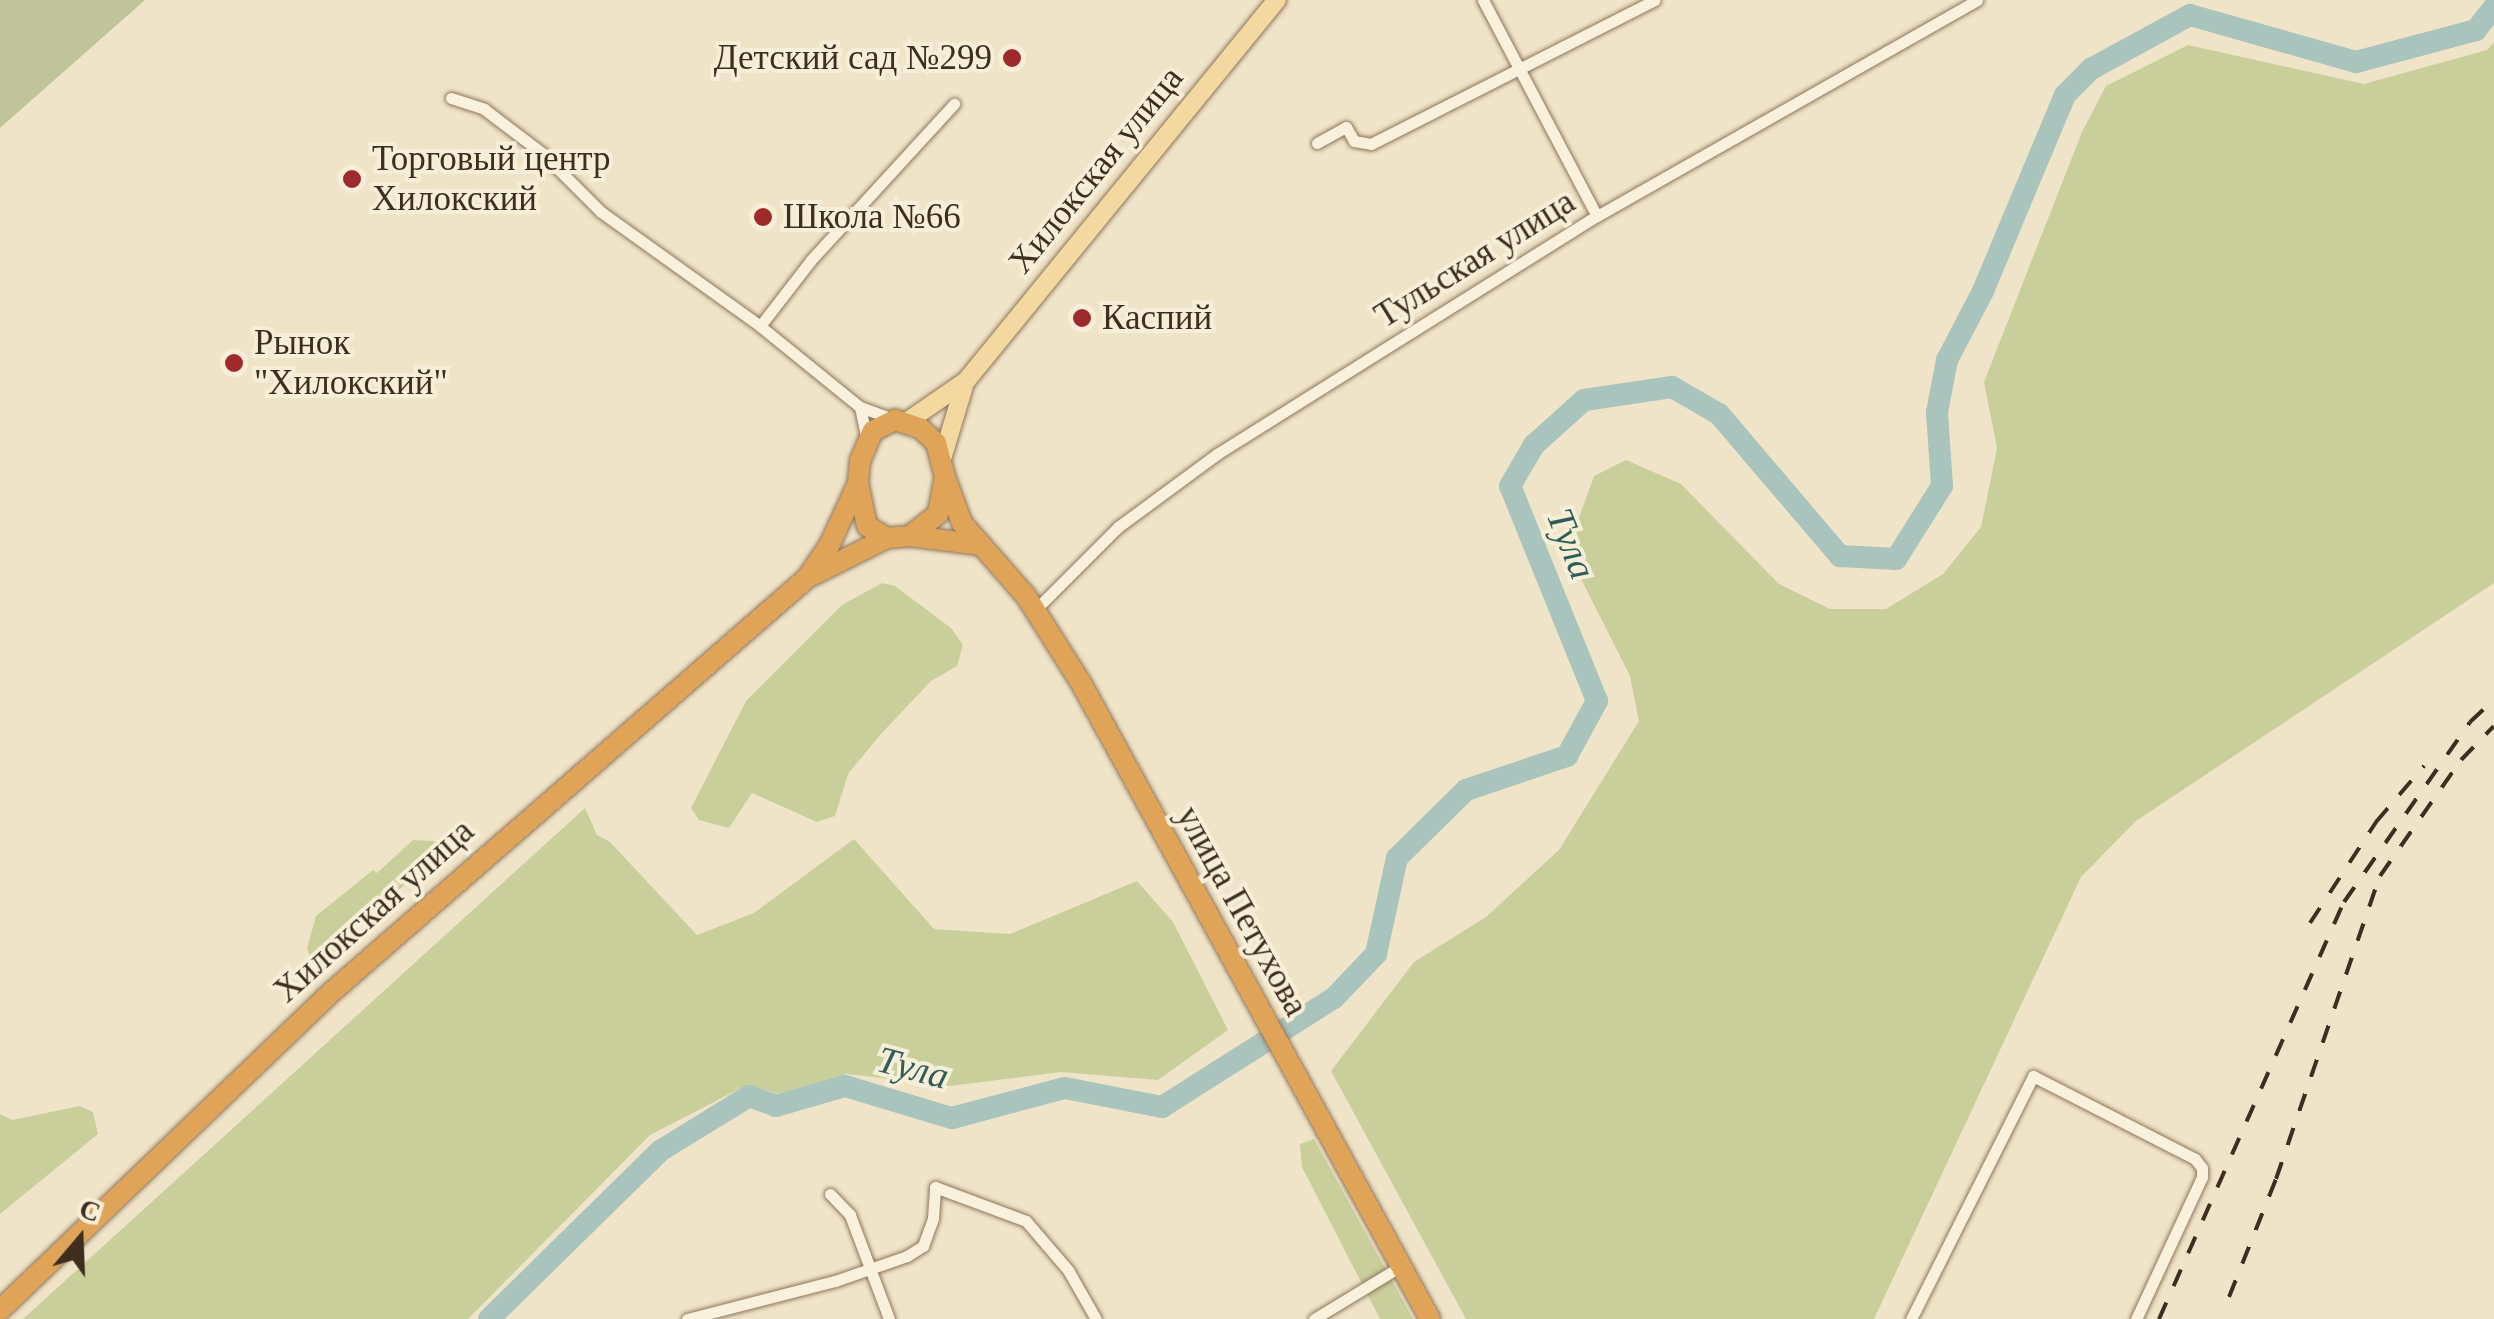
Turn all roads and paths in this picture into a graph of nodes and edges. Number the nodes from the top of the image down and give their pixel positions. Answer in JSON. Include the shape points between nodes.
{"nodes":[{"id":1,"x":1277,"y":0,"type":"edge"},
{"id":2,"x":1483,"y":0,"type":"edge"},
{"id":3,"x":1655,"y":0,"type":"edge"},
{"id":4,"x":1977,"y":0,"type":"edge"},
{"id":5,"x":1516,"y":70,"type":"junction"},
{"id":6,"x":451,"y":98,"type":"dead end"},
{"id":7,"x":954,"y":104,"type":"dead end"},
{"id":8,"x":1317,"y":143,"type":"dead end"},
{"id":9,"x":1596,"y":216,"type":"junction"},
{"id":10,"x":760,"y":326,"type":"junction"},
{"id":11,"x":966,"y":381,"type":"junction"},
{"id":12,"x":860,"y":407,"type":"junction"},
{"id":13,"x":902,"y":421,"type":"junction"},
{"id":14,"x":867,"y":441,"type":"junction"},
{"id":15,"x":944,"y":468,"type":"junction"},
{"id":16,"x":858,"y":482,"type":"junction"},
{"id":17,"x":910,"y":536,"type":"junction"},
{"id":18,"x":887,"y":538,"type":"junction"},
{"id":19,"x":981,"y":545,"type":"junction"},
{"id":20,"x":807,"y":578,"type":"junction"},
{"id":21,"x":1035,"y":610,"type":"junction"},
{"id":22,"x":830,"y":1194,"type":"dead end"},
{"id":23,"x":1400,"y":1266,"type":"junction"},
{"id":24,"x":872,"y":1268,"type":"junction"},
{"id":25,"x":0,"y":1310,"type":"edge"},
{"id":26,"x":687,"y":1319,"type":"edge"},
{"id":27,"x":890,"y":1319,"type":"edge"},
{"id":28,"x":1096,"y":1319,"type":"edge"},
{"id":29,"x":1314,"y":1319,"type":"edge"},
{"id":30,"x":1430,"y":1319,"type":"edge"},
{"id":31,"x":1911,"y":1319,"type":"edge"},
{"id":32,"x":2136,"y":1319,"type":"edge"}],
"edges":[{"from":1,"to":11,"type":"main road","name":"Хилокская улица"},
{"from":2,"to":5,"type":"street"},
{"from":3,"to":5,"type":"street"},
{"from":4,"to":9,"type":"street","name":"Тульская улица"},
{"from":5,"to":8,"type":"street","via":[[1371,144],[1354,141],[1346,128]]},
{"from":5,"to":9,"type":"street"},
{"from":6,"to":10,"type":"street","via":[[484,109],[542,153],[600,212]]},
{"from":7,"to":10,"type":"street"},
{"from":9,"to":21,"type":"street","name":"Тульская улица","via":[[1217,454],[1118,527]]},
{"from":10,"to":12,"type":"street"},
{"from":11,"to":13,"type":"main road"},
{"from":11,"to":15,"type":"main road"},
{"from":12,"to":13,"type":"street"},
{"from":12,"to":14,"type":"street"},
{"from":13,"to":14,"type":"highway","via":[[873,431]]},
{"from":13,"to":15,"type":"highway","via":[[936,443]]},
{"from":14,"to":16,"type":"highway"},
{"from":15,"to":17,"type":"highway","via":[[938,514]]},
{"from":15,"to":19,"type":"highway","name":"улица Петухова","via":[[952,506]]},
{"from":16,"to":18,"type":"highway","via":[[867,526]]},
{"from":16,"to":20,"type":"highway"},
{"from":17,"to":18,"type":"highway"},
{"from":17,"to":19,"type":"highway"},
{"from":18,"to":20,"type":"highway"},
{"from":19,"to":21,"type":"highway","name":"улица Петухова"},
{"from":20,"to":25,"type":"highway","name":"Хилокская улица","via":[[326,996]]},
{"from":21,"to":23,"type":"highway","name":"улица Петухова"},
{"from":22,"to":24,"type":"street","via":[[850,1216]]},
{"from":23,"to":29,"type":"street"},
{"from":23,"to":30,"type":"highway","name":"улица Петухова"},
{"from":24,"to":26,"type":"street"},
{"from":24,"to":27,"type":"street"},
{"from":24,"to":28,"type":"street","via":[[923,1246],[936,1187],[1026,1221],[1068,1270]]},
{"from":31,"to":32,"type":"street","via":[[2033,1076],[2202,1168]]}]}
